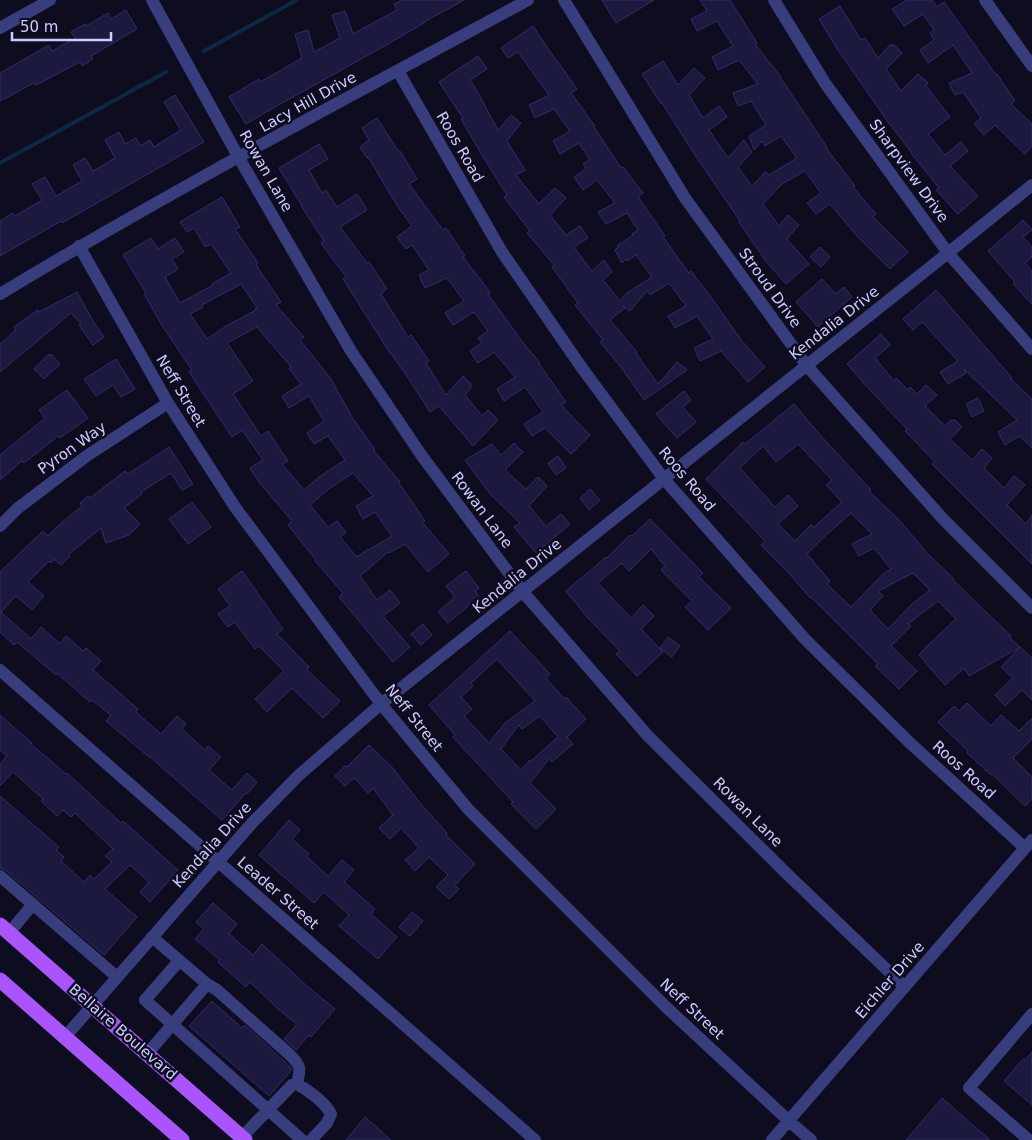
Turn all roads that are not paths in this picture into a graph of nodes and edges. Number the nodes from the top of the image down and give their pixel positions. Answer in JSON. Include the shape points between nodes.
{"nodes":[{"id":1,"x":50,"y":0,"type":"edge"},
{"id":2,"x":152,"y":0,"type":"edge"},
{"id":3,"x":528,"y":0,"type":"edge"},
{"id":4,"x":564,"y":0,"type":"edge"},
{"id":5,"x":774,"y":0,"type":"edge"},
{"id":6,"x":985,"y":0,"type":"edge"},
{"id":7,"x":0,"y":28,"type":"edge"},
{"id":8,"x":1032,"y":66,"type":"edge"},
{"id":9,"x":398,"y":71,"type":"junction"},
{"id":10,"x":239,"y":158,"type":"junction"},
{"id":11,"x":1032,"y":185,"type":"edge"},
{"id":12,"x":80,"y":246,"type":"junction"},
{"id":13,"x":948,"y":253,"type":"junction"},
{"id":14,"x":0,"y":294,"type":"edge"},
{"id":15,"x":1032,"y":350,"type":"edge"},
{"id":16,"x":807,"y":366,"type":"junction"},
{"id":17,"x":168,"y":403,"type":"junction"},
{"id":18,"x":664,"y":479,"type":"junction"},
{"id":19,"x":0,"y":526,"type":"edge"},
{"id":20,"x":523,"y":592,"type":"junction"},
{"id":21,"x":1032,"y":608,"type":"edge"},
{"id":22,"x":0,"y":670,"type":"edge"},
{"id":23,"x":381,"y":704,"type":"junction"},
{"id":24,"x":1029,"y":844,"type":"edge"},
{"id":25,"x":218,"y":862,"type":"junction"},
{"id":26,"x":0,"y":876,"type":"edge"},
{"id":27,"x":32,"y":904,"type":"junction"},
{"id":28,"x":4,"y":929,"type":"edge"},
{"id":29,"x":152,"y":937,"type":"junction"},
{"id":30,"x":179,"y":961,"type":"junction"},
{"id":31,"x":117,"y":977,"type":"junction"},
{"id":32,"x":0,"y":980,"type":"edge"},
{"id":33,"x":208,"y":984,"type":"junction"},
{"id":34,"x":905,"y":987,"type":"junction"},
{"id":35,"x":92,"y":1006,"type":"junction"},
{"id":36,"x":1032,"y":1014,"type":"edge"},
{"id":37,"x":172,"y":1024,"type":"junction"},
{"id":38,"x":65,"y":1037,"type":"junction"},
{"id":39,"x":147,"y":1054,"type":"junction"},
{"id":40,"x":297,"y":1084,"type":"junction"},
{"id":41,"x":268,"y":1110,"type":"junction"},
{"id":42,"x":788,"y":1121,"type":"junction"},
{"id":43,"x":244,"y":1139,"type":"edge"},
{"id":44,"x":182,"y":1140,"type":"edge"},
{"id":45,"x":302,"y":1140,"type":"edge"},
{"id":46,"x":311,"y":1140,"type":"edge"},
{"id":47,"x":534,"y":1140,"type":"edge"},
{"id":48,"x":772,"y":1140,"type":"edge"},
{"id":49,"x":811,"y":1140,"type":"edge"},
{"id":50,"x":1030,"y":1140,"type":"edge"}],
"edges":[{"from":1,"to":7,"type":"street"},
{"from":2,"to":10,"type":"street","name":"Rowan Lane"},
{"from":3,"to":9,"type":"street","name":"Lacy Hill Drive"},
{"from":4,"to":16,"type":"street","name":"Stroud Drive","via":[[685,198]]},
{"from":5,"to":13,"type":"street","name":"Sharpview Drive","via":[[825,83]]},
{"from":6,"to":8,"type":"street"},
{"from":9,"to":10,"type":"street","name":"Lacy Hill Drive"},
{"from":9,"to":18,"type":"street","name":"Roos Road","via":[[502,252]]},
{"from":10,"to":12,"type":"street","name":"Lacy Hill Drive"},
{"from":10,"to":20,"type":"street","name":"Rowan Lane","via":[[351,351],[422,456]]},
{"from":11,"to":13,"type":"street","name":"Kendalia Drive"},
{"from":12,"to":14,"type":"street","name":"Lacy Hill Drive"},
{"from":12,"to":17,"type":"street","name":"Neff Street"},
{"from":13,"to":15,"type":"street","name":"Sharpview Drive"},
{"from":13,"to":16,"type":"street","name":"Kendalia Drive"},
{"from":16,"to":18,"type":"street","name":"Kendalia Drive"},
{"from":16,"to":21,"type":"street","name":"Stroud Drive","via":[[943,520]]},
{"from":17,"to":19,"type":"street","name":"Pyron Way","via":[[88,455],[18,508]]},
{"from":17,"to":23,"type":"street","name":"Neff Street","via":[[234,507]]},
{"from":18,"to":20,"type":"street","name":"Kendalia Drive"},
{"from":18,"to":24,"type":"street","name":"Roos Road","via":[[805,639],[909,742]]},
{"from":20,"to":23,"type":"street","name":"Kendalia Drive"},
{"from":20,"to":34,"type":"street","name":"Rowan Lane","via":[[648,736]]},
{"from":22,"to":25,"type":"street","name":"Leader Street"},
{"from":23,"to":25,"type":"street","name":"Kendalia Drive","via":[[298,775]]},
{"from":23,"to":42,"type":"street","name":"Neff Street","via":[[468,809],[666,1007]]},
{"from":24,"to":34,"type":"street","name":"Eichler Drive"},
{"from":25,"to":29,"type":"street","name":"Kendalia Drive"},
{"from":25,"to":47,"type":"street","name":"Leader Street"},
{"from":26,"to":27,"type":"street"},
{"from":27,"to":28,"type":"street"},
{"from":27,"to":31,"type":"street"},
{"from":28,"to":35,"type":"main road","name":"Bellaire Boulevard"},
{"from":29,"to":30,"type":"street"},
{"from":29,"to":31,"type":"street","name":"Kendalia Drive"},
{"from":30,"to":33,"type":"street"},
{"from":30,"to":37,"type":"street","via":[[145,1000]]},
{"from":31,"to":35,"type":"street","name":"Kendalia Drive"},
{"from":32,"to":38,"type":"main road"},
{"from":33,"to":37,"type":"street"},
{"from":33,"to":40,"type":"street","via":[[298,1063]]},
{"from":34,"to":42,"type":"street","name":"Eichler Drive"},
{"from":35,"to":38,"type":"street","name":"Kendalia Drive"},
{"from":35,"to":39,"type":"main road","name":"Bellaire Boulevard"},
{"from":36,"to":50,"type":"street","via":[[969,1088]]},
{"from":37,"to":39,"type":"street"},
{"from":37,"to":41,"type":"street"},
{"from":38,"to":44,"type":"main road"},
{"from":39,"to":43,"type":"main road","name":"Bellaire Boulevard"},
{"from":40,"to":41,"type":"street","via":[[292,1085]]},
{"from":40,"to":46,"type":"street","via":[[307,1089],[331,1114]]},
{"from":41,"to":43,"type":"street"},
{"from":41,"to":45,"type":"street"},
{"from":42,"to":48,"type":"street","name":"Eichler Drive"},
{"from":42,"to":49,"type":"street","name":"Neff Street"}]}
